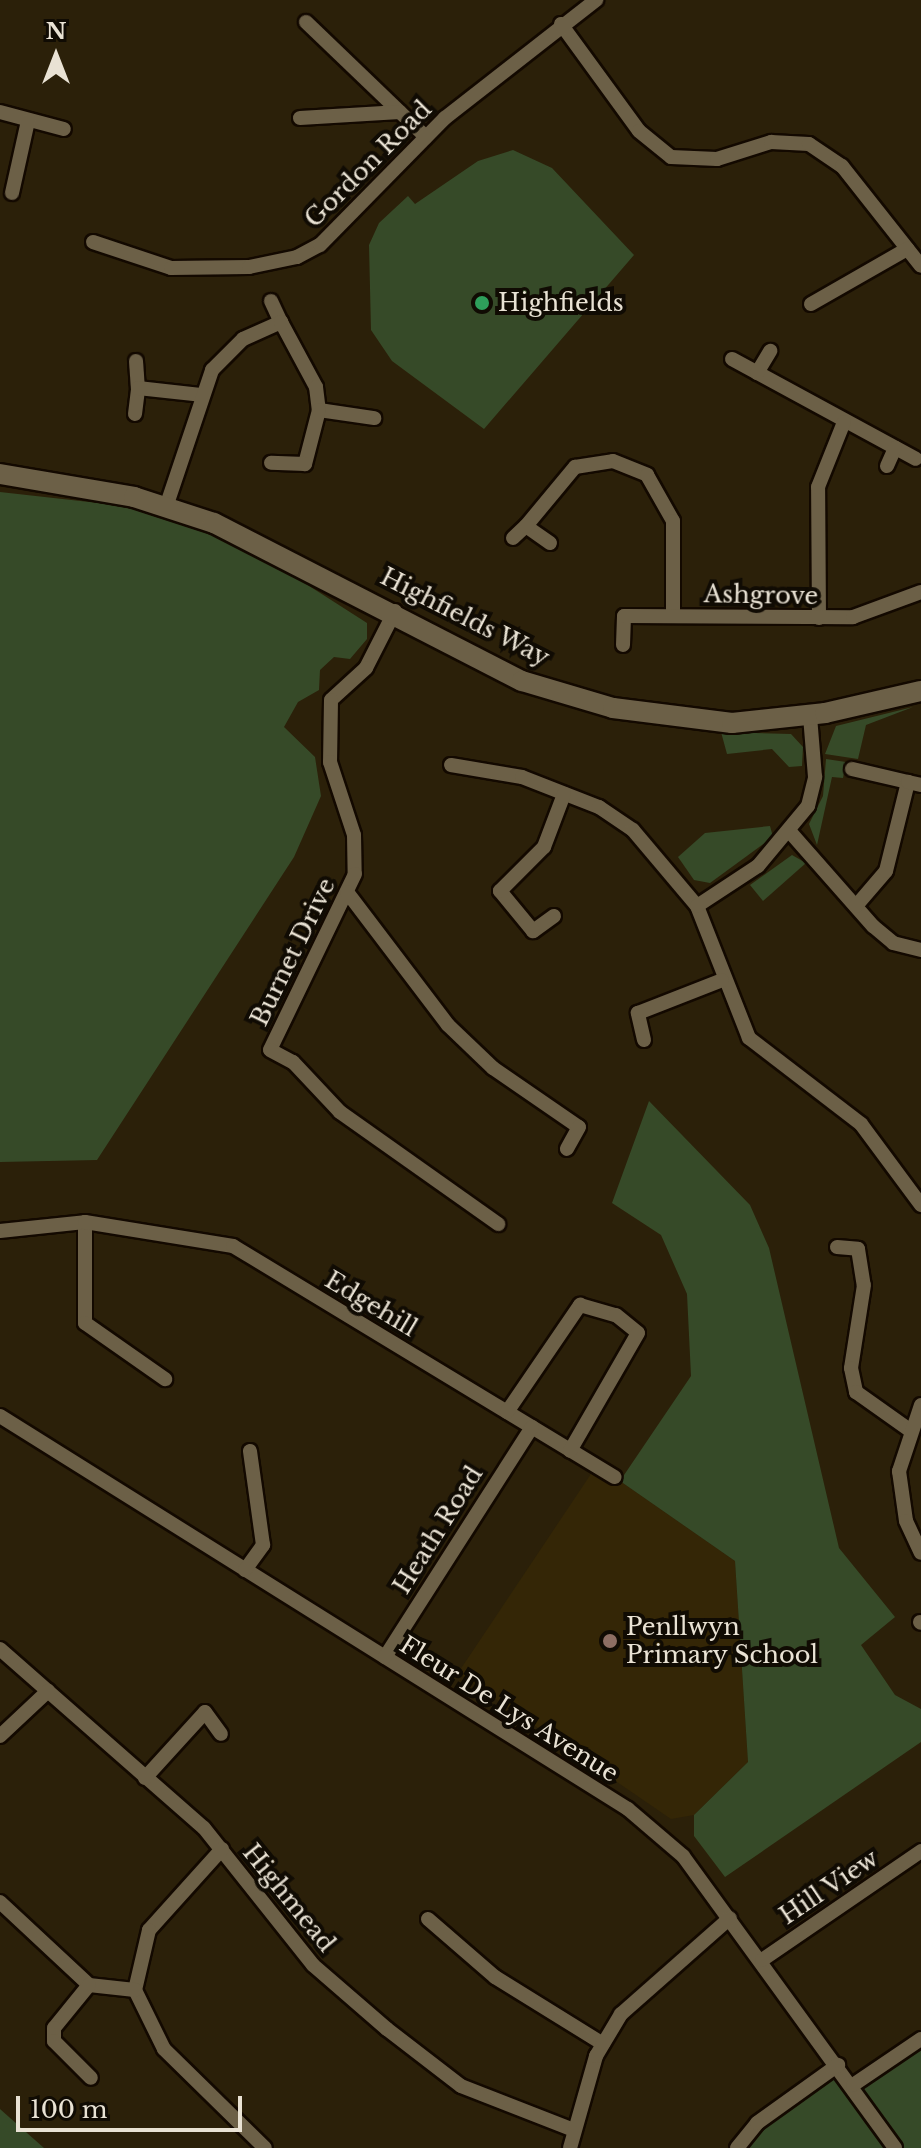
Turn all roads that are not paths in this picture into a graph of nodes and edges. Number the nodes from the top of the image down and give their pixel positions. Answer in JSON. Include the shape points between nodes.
{"nodes":[{"id":1,"x":596,"y":0,"type":"edge"},
{"id":2,"x":306,"y":22,"type":"dead end"},
{"id":3,"x":561,"y":24,"type":"junction"},
{"id":4,"x":0,"y":112,"type":"edge"},
{"id":5,"x":400,"y":112,"type":"junction"},
{"id":6,"x":300,"y":118,"type":"dead end"},
{"id":7,"x":28,"y":121,"type":"junction"},
{"id":8,"x":64,"y":129,"type":"dead end"},
{"id":9,"x":426,"y":137,"type":"junction"},
{"id":10,"x":9,"y":182,"type":"edge"},
{"id":11,"x":93,"y":242,"type":"dead end"},
{"id":12,"x":907,"y":249,"type":"junction"},
{"id":13,"x":921,"y":266,"type":"edge"},
{"id":14,"x":271,"y":301,"type":"dead end"},
{"id":15,"x":811,"y":304,"type":"dead end"},
{"id":16,"x":281,"y":322,"type":"junction"},
{"id":17,"x":770,"y":351,"type":"dead end"},
{"id":18,"x":732,"y":359,"type":"dead end"},
{"id":19,"x":136,"y":361,"type":"dead end"},
{"id":20,"x":757,"y":373,"type":"junction"},
{"id":21,"x":138,"y":388,"type":"junction"},
{"id":22,"x":201,"y":395,"type":"junction"},
{"id":23,"x":319,"y":410,"type":"junction"},
{"id":24,"x":135,"y":414,"type":"dead end"},
{"id":25,"x":374,"y":418,"type":"dead end"},
{"id":26,"x":844,"y":422,"type":"junction"},
{"id":27,"x":895,"y":448,"type":"junction"},
{"id":28,"x":916,"y":459,"type":"dead end"},
{"id":29,"x":271,"y":463,"type":"dead end"},
{"id":30,"x":887,"y":466,"type":"dead end"},
{"id":31,"x":0,"y":474,"type":"edge"},
{"id":32,"x":166,"y":507,"type":"junction"},
{"id":33,"x":526,"y":526,"type":"junction"},
{"id":34,"x":513,"y":538,"type":"dead end"},
{"id":35,"x":550,"y":543,"type":"dead end"},
{"id":36,"x":921,"y":592,"type":"edge"},
{"id":37,"x":395,"y":611,"type":"junction"},
{"id":38,"x":673,"y":615,"type":"junction"},
{"id":39,"x":819,"y":618,"type":"junction"},
{"id":40,"x":623,"y":645,"type":"dead end"},
{"id":41,"x":921,"y":691,"type":"edge"},
{"id":42,"x":810,"y":716,"type":"junction"},
{"id":43,"x":451,"y":765,"type":"dead end"},
{"id":44,"x":852,"y":769,"type":"dead end"},
{"id":45,"x":915,"y":783,"type":"edge"},
{"id":46,"x":564,"y":794,"type":"junction"},
{"id":47,"x":791,"y":833,"type":"junction"},
{"id":48,"x":347,"y":892,"type":"junction"},
{"id":49,"x":697,"y":906,"type":"junction"},
{"id":50,"x":856,"y":906,"type":"junction"},
{"id":51,"x":554,"y":916,"type":"dead end"},
{"id":52,"x":921,"y":950,"type":"edge"},
{"id":53,"x":722,"y":980,"type":"junction"},
{"id":54,"x":644,"y":1040,"type":"dead end"},
{"id":55,"x":567,"y":1149,"type":"dead end"},
{"id":56,"x":921,"y":1205,"type":"edge"},
{"id":57,"x":85,"y":1222,"type":"junction"},
{"id":58,"x":498,"y":1224,"type":"dead end"},
{"id":59,"x":0,"y":1231,"type":"edge"},
{"id":60,"x":837,"y":1247,"type":"dead end"},
{"id":61,"x":165,"y":1379,"type":"dead end"},
{"id":62,"x":921,"y":1405,"type":"edge"},
{"id":63,"x":507,"y":1412,"type":"junction"},
{"id":64,"x":0,"y":1416,"type":"edge"},
{"id":65,"x":532,"y":1427,"type":"junction"},
{"id":66,"x":908,"y":1429,"type":"junction"},
{"id":67,"x":250,"y":1451,"type":"dead end"},
{"id":68,"x":570,"y":1451,"type":"junction"},
{"id":69,"x":614,"y":1477,"type":"dead end"},
{"id":70,"x":921,"y":1553,"type":"edge"},
{"id":71,"x":245,"y":1570,"type":"junction"},
{"id":72,"x":0,"y":1649,"type":"edge"},
{"id":73,"x":385,"y":1657,"type":"junction"},
{"id":74,"x":48,"y":1691,"type":"junction"},
{"id":75,"x":221,"y":1734,"type":"dead end"},
{"id":76,"x":0,"y":1736,"type":"edge"},
{"id":77,"x":145,"y":1778,"type":"junction"},
{"id":78,"x":222,"y":1849,"type":"junction"},
{"id":79,"x":921,"y":1851,"type":"edge"},
{"id":80,"x":0,"y":1902,"type":"edge"},
{"id":81,"x":730,"y":1918,"type":"junction"},
{"id":82,"x":428,"y":1919,"type":"dead end"},
{"id":83,"x":762,"y":1960,"type":"junction"},
{"id":84,"x":89,"y":1985,"type":"junction"},
{"id":85,"x":135,"y":1990,"type":"junction"},
{"id":86,"x":921,"y":2039,"type":"edge"},
{"id":87,"x":603,"y":2044,"type":"junction"},
{"id":88,"x":838,"y":2065,"type":"junction"},
{"id":89,"x":91,"y":2078,"type":"dead end"},
{"id":90,"x":853,"y":2085,"type":"junction"},
{"id":91,"x":574,"y":2130,"type":"junction"},
{"id":92,"x":265,"y":2148,"type":"edge"},
{"id":93,"x":570,"y":2148,"type":"edge"},
{"id":94,"x":737,"y":2148,"type":"edge"},
{"id":95,"x":895,"y":2148,"type":"edge"}],
"edges":[{"from":1,"to":3,"type":"street","name":"Gordon Road"},
{"from":2,"to":5,"type":"street"},
{"from":3,"to":9,"type":"street","name":"Gordon Road"},
{"from":3,"to":12,"type":"street","via":[[639,131],[671,157],[717,159],[771,142],[809,144],[842,166]]},
{"from":4,"to":7,"type":"street"},
{"from":5,"to":6,"type":"street"},
{"from":5,"to":9,"type":"street"},
{"from":7,"to":8,"type":"street"},
{"from":7,"to":10,"type":"street"},
{"from":9,"to":11,"type":"street","name":"Gordon Road","via":[[320,245],[297,257],[249,267],[171,268]]},
{"from":12,"to":13,"type":"street"},
{"from":12,"to":15,"type":"street"},
{"from":14,"to":16,"type":"street"},
{"from":16,"to":22,"type":"street","via":[[227,353]]},
{"from":16,"to":23,"type":"street","via":[[316,387]]},
{"from":17,"to":20,"type":"street"},
{"from":18,"to":20,"type":"street"},
{"from":19,"to":21,"type":"street"},
{"from":20,"to":26,"type":"street"},
{"from":21,"to":22,"type":"street"},
{"from":21,"to":24,"type":"street"},
{"from":22,"to":32,"type":"street"},
{"from":23,"to":25,"type":"street"},
{"from":23,"to":29,"type":"street","via":[[305,464]]},
{"from":26,"to":27,"type":"street"},
{"from":26,"to":39,"type":"street","via":[[818,487]]},
{"from":27,"to":28,"type":"street"},
{"from":27,"to":30,"type":"street"},
{"from":31,"to":32,"type":"main road","name":"Highfields Way"},
{"from":32,"to":37,"type":"main road","name":"Highfields Way","via":[[270,547]]},
{"from":33,"to":34,"type":"street"},
{"from":33,"to":35,"type":"street"},
{"from":33,"to":38,"type":"street","via":[[575,467],[613,461],[647,475],[673,521]]},
{"from":36,"to":39,"type":"street","name":"Ashgrove","via":[[866,613]]},
{"from":37,"to":42,"type":"main road","name":"Highfields Way","via":[[522,681],[613,708],[732,723]]},
{"from":37,"to":48,"type":"street","name":"Burnet Drive","via":[[366,668],[331,700],[330,762],[354,835],[355,874]]},
{"from":38,"to":39,"type":"street","name":"Ashgrove"},
{"from":38,"to":40,"type":"street","name":"Ashgrove","via":[[624,616]]},
{"from":41,"to":42,"type":"main road","name":"Highfields Way"},
{"from":42,"to":47,"type":"street","via":[[813,792]]},
{"from":43,"to":46,"type":"street","via":[[522,777]]},
{"from":44,"to":45,"type":"street"},
{"from":45,"to":50,"type":"street","via":[[886,871]]},
{"from":46,"to":49,"type":"street","via":[[633,830]]},
{"from":46,"to":51,"type":"street","via":[[544,847],[500,891],[533,931]]},
{"from":47,"to":49,"type":"street","via":[[758,866]]},
{"from":47,"to":50,"type":"street"},
{"from":48,"to":55,"type":"street","via":[[448,1025],[493,1068],[579,1127]]},
{"from":48,"to":58,"type":"street","name":"Burnet Drive","via":[[270,1050],[293,1062],[340,1112]]},
{"from":49,"to":53,"type":"street"},
{"from":50,"to":52,"type":"street","via":[[893,943]]},
{"from":53,"to":54,"type":"street","via":[[638,1013]]},
{"from":53,"to":56,"type":"street","via":[[749,1038],[861,1124]]},
{"from":57,"to":59,"type":"street","name":"Edgehill"},
{"from":57,"to":61,"type":"street","via":[[85,1323]]},
{"from":57,"to":63,"type":"street","name":"Edgehill","via":[[233,1246]]},
{"from":60,"to":66,"type":"street","via":[[858,1249],[864,1285],[851,1368],[856,1392]]},
{"from":62,"to":66,"type":"street"},
{"from":63,"to":65,"type":"street","name":"Edgehill"},
{"from":63,"to":68,"type":"street","via":[[580,1305],[616,1315],[638,1333]]},
{"from":64,"to":71,"type":"street","name":"Fleur De Lys Avenue"},
{"from":65,"to":68,"type":"street","name":"Edgehill"},
{"from":65,"to":73,"type":"street","name":"Heath Road"},
{"from":66,"to":70,"type":"street","via":[[901,1498]]},
{"from":67,"to":71,"type":"street","via":[[263,1545]]},
{"from":68,"to":69,"type":"street","name":"Edgehill"},
{"from":71,"to":73,"type":"street","name":"Fleur De Lys Avenue"},
{"from":72,"to":74,"type":"street","name":"Highmead"},
{"from":73,"to":81,"type":"street","name":"Fleur De Lys Avenue","via":[[628,1809],[683,1856]]},
{"from":74,"to":76,"type":"street"},
{"from":74,"to":77,"type":"street","name":"Highmead"},
{"from":75,"to":77,"type":"street","via":[[205,1712]]},
{"from":77,"to":78,"type":"street","name":"Highmead"},
{"from":78,"to":85,"type":"street","via":[[149,1930]]},
{"from":78,"to":91,"type":"street","name":"Highmead","via":[[313,1965],[387,2029],[461,2086]]},
{"from":79,"to":83,"type":"street","name":"Hill View"},
{"from":80,"to":84,"type":"street"},
{"from":81,"to":83,"type":"street","name":"Fleur De Lys Avenue"},
{"from":81,"to":87,"type":"street","via":[[671,1964],[621,2014]]},
{"from":82,"to":87,"type":"street","via":[[495,1977]]},
{"from":83,"to":88,"type":"street","name":"Fleur De Lys Avenue"},
{"from":84,"to":85,"type":"street"},
{"from":84,"to":89,"type":"street","via":[[54,2028],[54,2041]]},
{"from":85,"to":92,"type":"street","via":[[164,2049]]},
{"from":86,"to":90,"type":"street"},
{"from":87,"to":91,"type":"street"},
{"from":88,"to":90,"type":"street","name":"Fleur De Lys Avenue"},
{"from":88,"to":94,"type":"street","via":[[757,2123]]},
{"from":90,"to":95,"type":"street","name":"Fleur De Lys Avenue"},
{"from":91,"to":93,"type":"street"}]}
